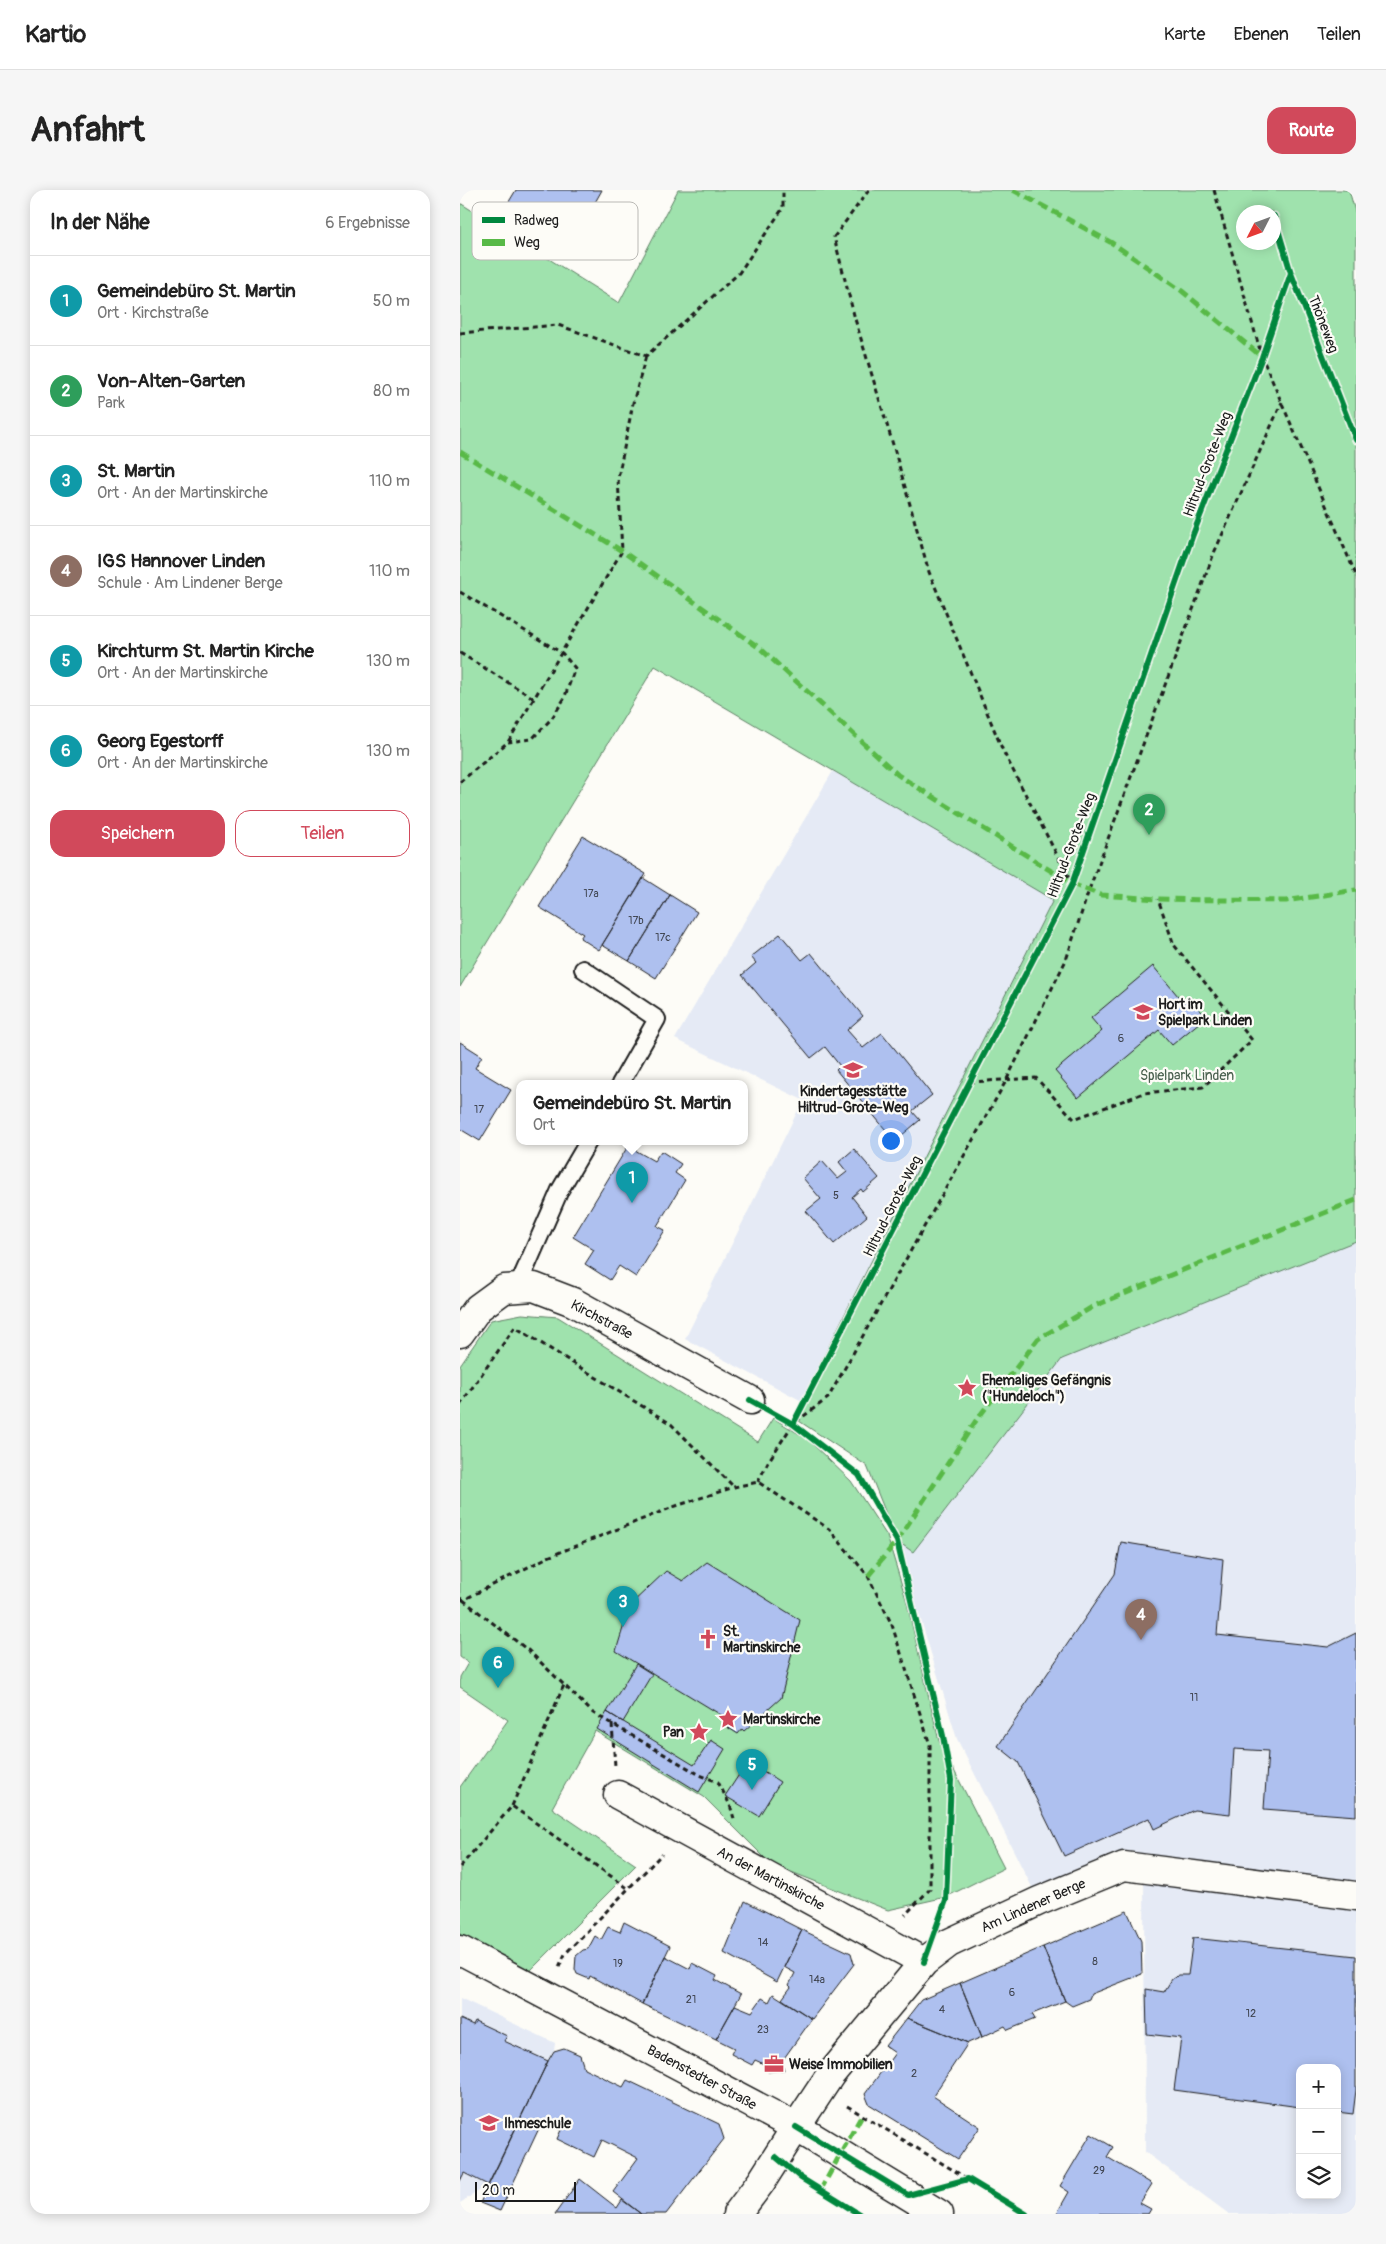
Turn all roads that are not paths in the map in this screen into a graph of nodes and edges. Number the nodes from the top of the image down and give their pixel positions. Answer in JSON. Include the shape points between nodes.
{"nodes":[{"id":1,"x":583,"y":969,"type":"dead end"},
{"id":2,"x":622,"y":1080,"type":"edge"},
{"id":3,"x":586,"y":1145,"type":"edge"},
{"id":4,"x":517,"y":1288,"type":"junction"},
{"id":5,"x":460,"y":1333,"type":"edge"},
{"id":6,"x":750,"y":1400,"type":"road end"},
{"id":7,"x":618,"y":1795,"type":"road end"},
{"id":8,"x":1356,"y":1896,"type":"edge"},
{"id":9,"x":460,"y":1950,"type":"edge"},
{"id":10,"x":924,"y":1962,"type":"junction"},
{"id":11,"x":796,"y":2127,"type":"junction"},
{"id":12,"x":737,"y":2214,"type":"edge"},
{"id":13,"x":939,"y":2214,"type":"edge"}],
"edges":[{"from":1,"to":2,"type":"lane","via":[[657,1019]]},
{"from":3,"to":4,"type":"lane","via":[[560,1190]]},
{"from":4,"to":5,"type":"street","name":"Kirchstraße","via":[[504,1288],[478,1308]]},
{"from":4,"to":6,"type":"street","name":"Kirchstraße","via":[[534,1287],[573,1302]]},
{"from":7,"to":10,"type":"street","name":"An der Martinskirche"},
{"from":8,"to":10,"type":"street","name":"Am Lindener Berge","via":[[1124,1866],[957,1939]]},
{"from":9,"to":11,"type":"street","name":"Badenstedter Straße"},
{"from":10,"to":11,"type":"street","name":"Am Lindener Berge","via":[[819,2091]]},
{"from":11,"to":12,"type":"street","name":"Am Lindener Berge"},
{"from":11,"to":13,"type":"street","name":"Badenstedter Straße"}]}
